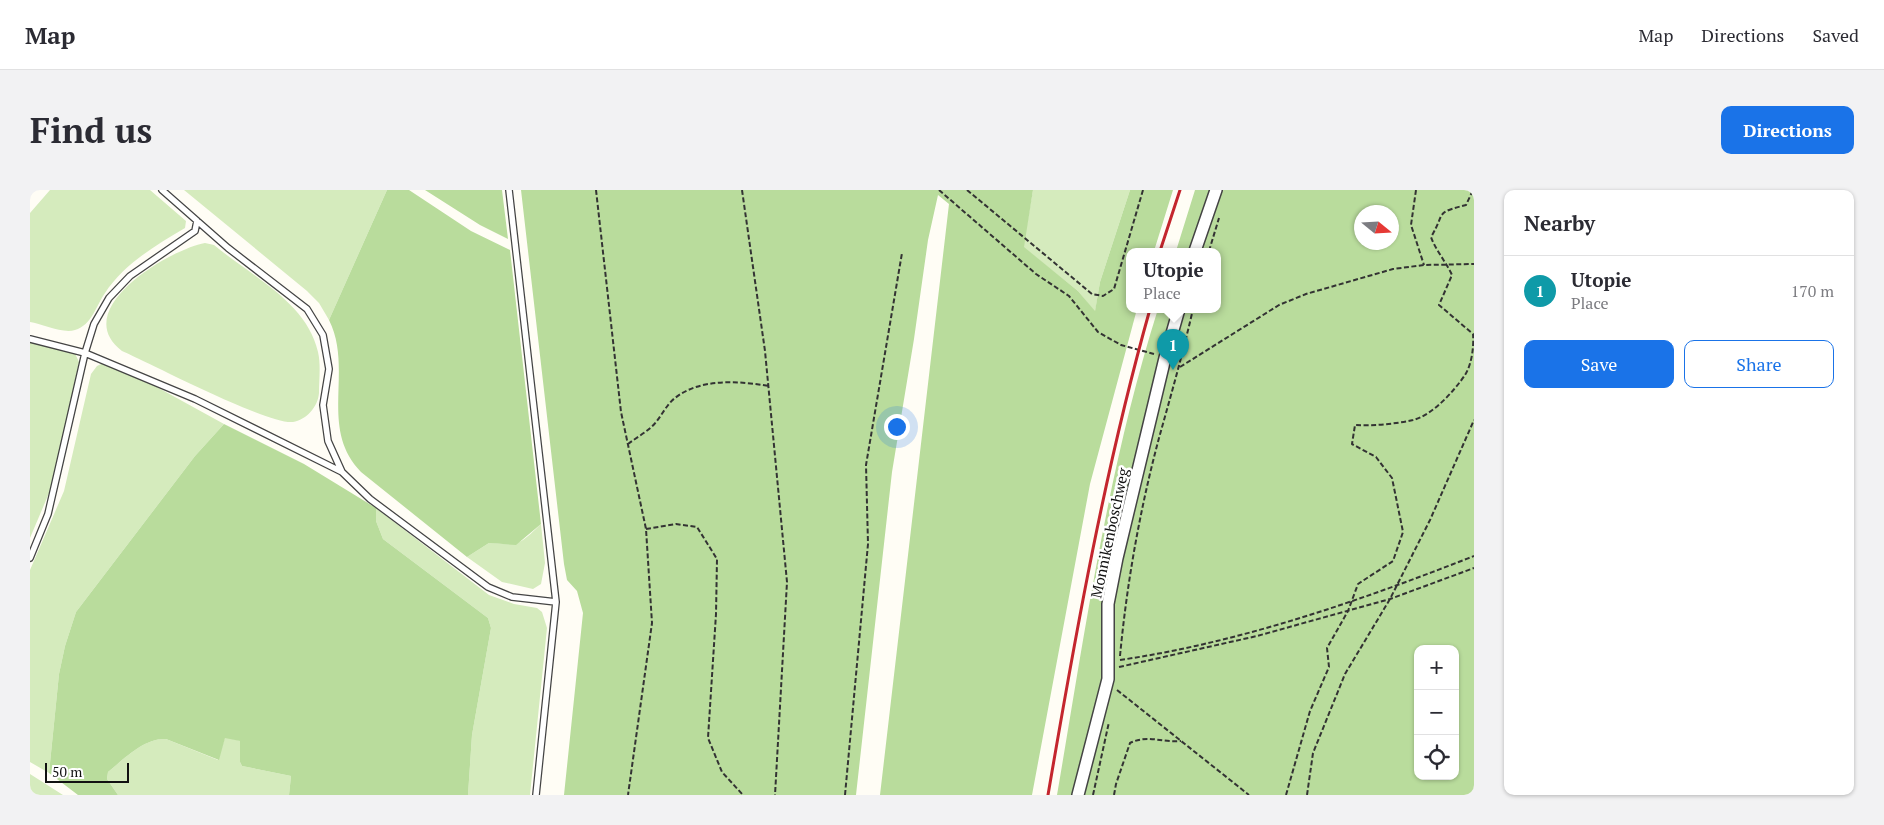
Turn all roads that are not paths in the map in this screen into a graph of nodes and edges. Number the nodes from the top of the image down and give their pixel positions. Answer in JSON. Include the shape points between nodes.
{"nodes":[{"id":1,"x":162,"y":190,"type":"edge"},
{"id":2,"x":509,"y":190,"type":"edge"},
{"id":3,"x":1216,"y":190,"type":"edge"},
{"id":4,"x":197,"y":221,"type":"junction"},
{"id":5,"x":1196,"y":248,"type":"edge"},
{"id":6,"x":1178,"y":313,"type":"edge"},
{"id":7,"x":30,"y":339,"type":"edge"},
{"id":8,"x":85,"y":353,"type":"junction"},
{"id":9,"x":342,"y":472,"type":"junction"},
{"id":10,"x":30,"y":558,"type":"edge"},
{"id":11,"x":556,"y":602,"type":"junction"},
{"id":12,"x":536,"y":795,"type":"edge"},
{"id":13,"x":1078,"y":795,"type":"edge"}],
"edges":[{"from":1,"to":4,"type":"lane"},
{"from":2,"to":11,"type":"lane"},
{"from":3,"to":5,"type":"street"},
{"from":4,"to":8,"type":"lane","via":[[195,231],[130,276],[109,298],[94,324]]},
{"from":4,"to":9,"type":"lane","via":[[306,309],[323,335],[329,369],[323,405],[328,441]]},
{"from":6,"to":13,"type":"street","name":"Monnikenboschweg","via":[[1108,604],[1108,679]]},
{"from":7,"to":8,"type":"lane"},
{"from":8,"to":9,"type":"lane","via":[[195,400]]},
{"from":8,"to":10,"type":"lane","via":[[48,514]]},
{"from":9,"to":11,"type":"lane","via":[[370,499],[488,587],[512,597]]},
{"from":11,"to":12,"type":"lane"}]}
